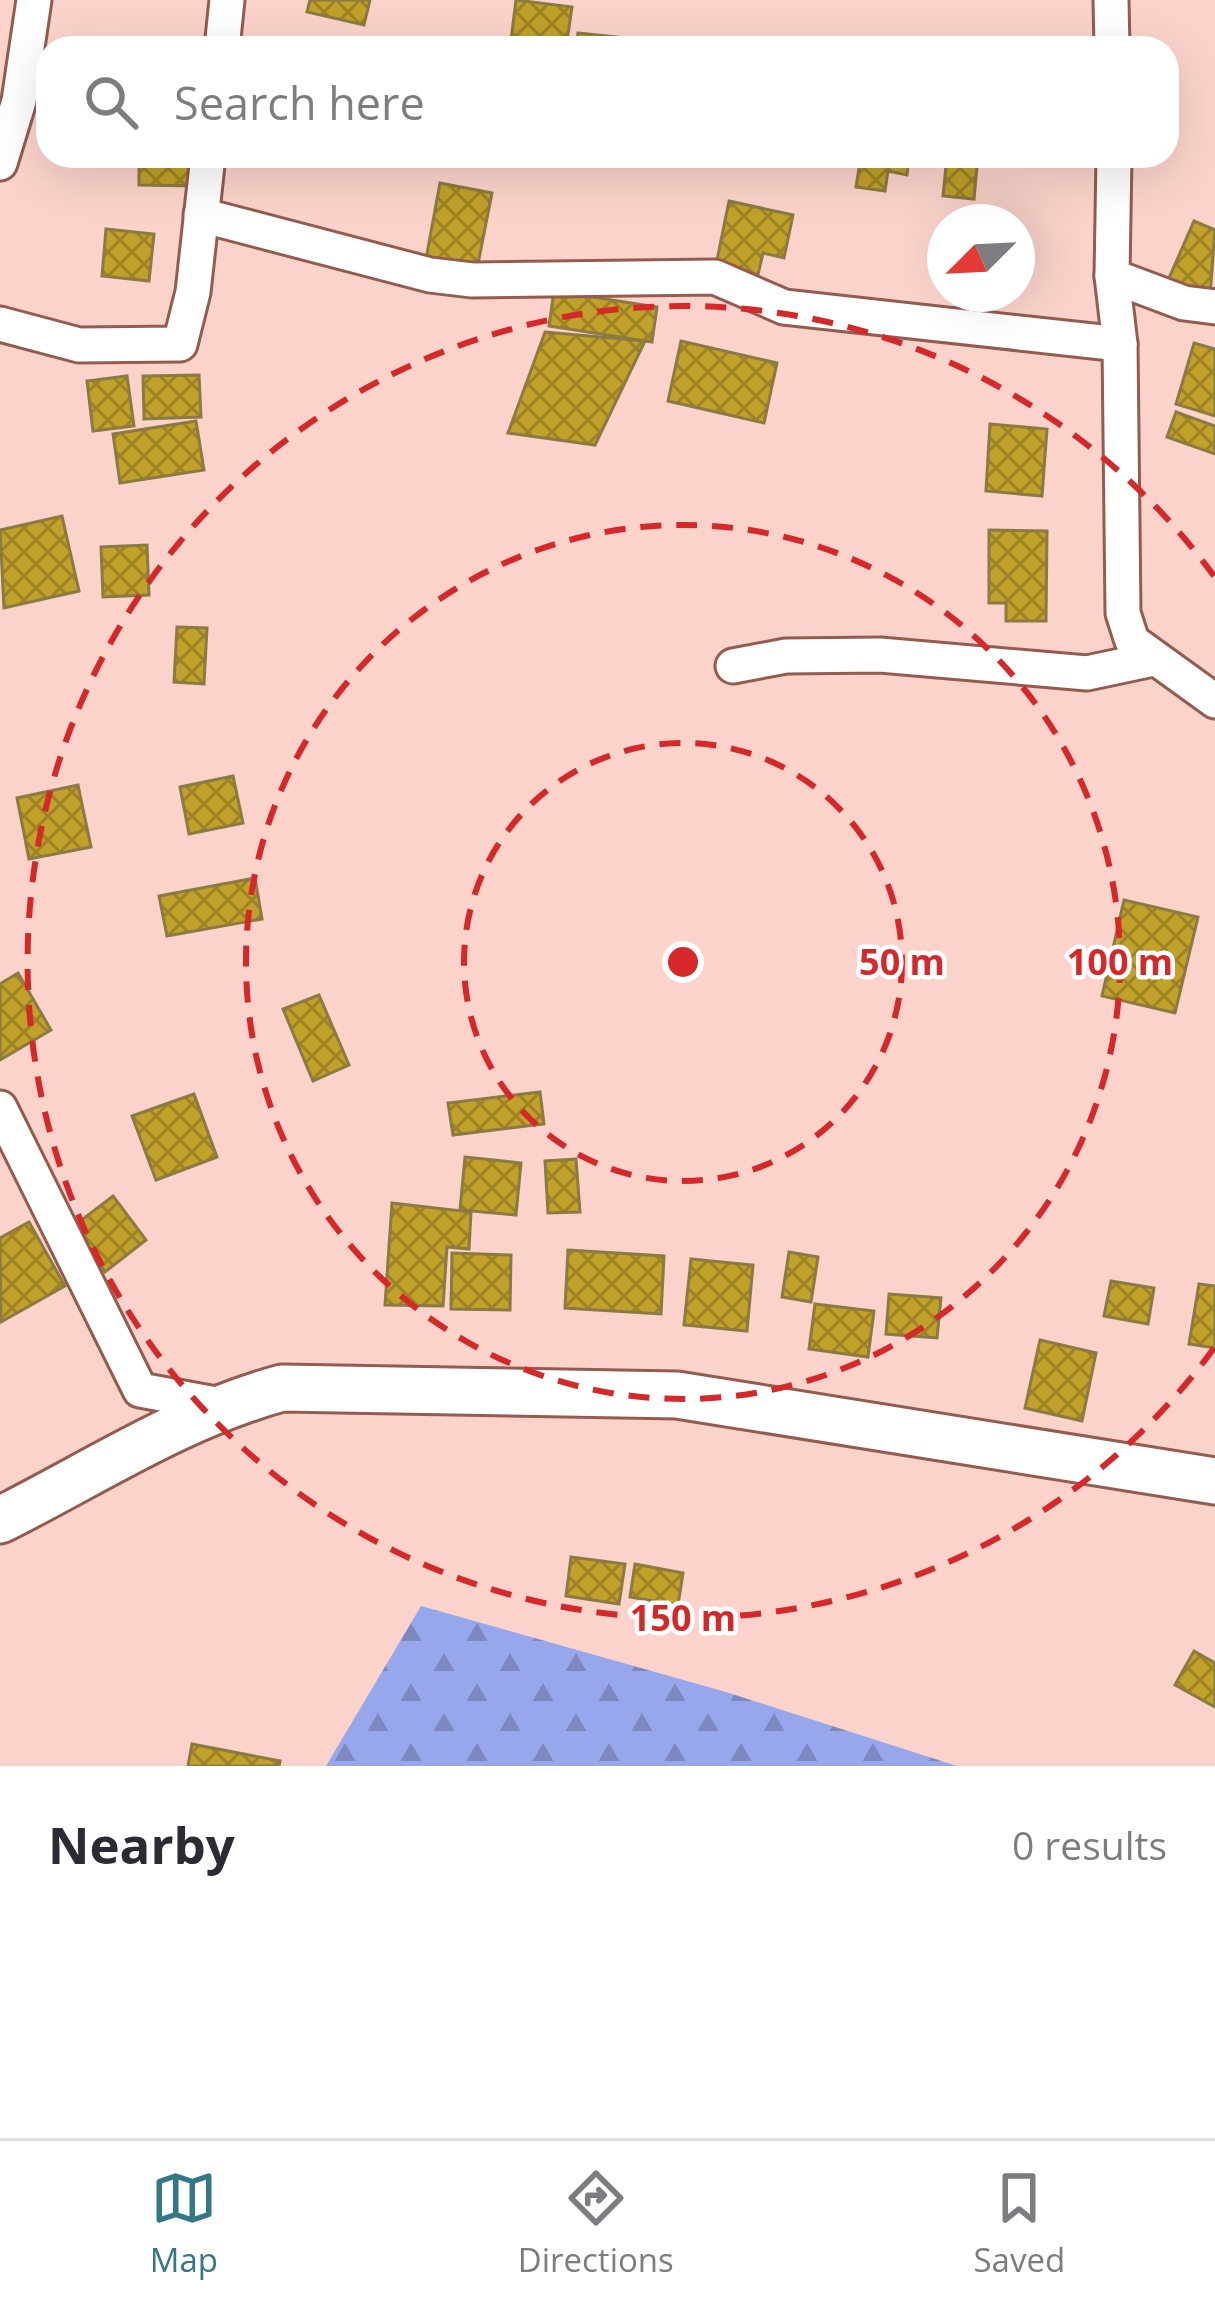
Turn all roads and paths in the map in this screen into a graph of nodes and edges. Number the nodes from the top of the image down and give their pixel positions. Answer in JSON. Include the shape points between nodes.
{"nodes":[{"id":1,"x":34,"y":0,"type":"edge"},
{"id":2,"x":227,"y":0,"type":"edge"},
{"id":3,"x":1111,"y":0,"type":"edge"},
{"id":4,"x":222,"y":36,"type":"edge"},
{"id":5,"x":1112,"y":36,"type":"edge"},
{"id":6,"x":0,"y":163,"type":"edge"},
{"id":7,"x":207,"y":168,"type":"edge"},
{"id":8,"x":1114,"y":168,"type":"edge"},
{"id":9,"x":201,"y":215,"type":"junction"},
{"id":10,"x":1112,"y":276,"type":"junction"},
{"id":11,"x":1215,"y":307,"type":"edge"},
{"id":12,"x":0,"y":324,"type":"edge"},
{"id":13,"x":1120,"y":344,"type":"junction"},
{"id":14,"x":1153,"y":658,"type":"junction"},
{"id":15,"x":733,"y":666,"type":"dead end"},
{"id":16,"x":1215,"y":701,"type":"edge"},
{"id":17,"x":0,"y":1108,"type":"edge"},
{"id":18,"x":221,"y":1405,"type":"junction"},
{"id":19,"x":1215,"y":1481,"type":"edge"},
{"id":20,"x":0,"y":1520,"type":"edge"}],
"edges":[{"from":1,"to":6,"type":"street"},
{"from":2,"to":4,"type":"street"},
{"from":3,"to":5,"type":"street"},
{"from":7,"to":9,"type":"street"},
{"from":8,"to":10,"type":"street"},
{"from":9,"to":12,"type":"street","via":[[180,344],[79,345]]},
{"from":9,"to":13,"type":"street","via":[[430,275],[715,277],[784,307]]},
{"from":10,"to":11,"type":"street"},
{"from":10,"to":13,"type":"street"},
{"from":13,"to":14,"type":"street","via":[[1123,614],[1132,640]]},
{"from":14,"to":15,"type":"street","via":[[1087,674],[880,655],[785,656]]},
{"from":14,"to":16,"type":"street"},
{"from":17,"to":18,"type":"street","via":[[140,1390]]},
{"from":18,"to":19,"type":"street","via":[[282,1388],[677,1395]]},
{"from":18,"to":20,"type":"street"}]}
